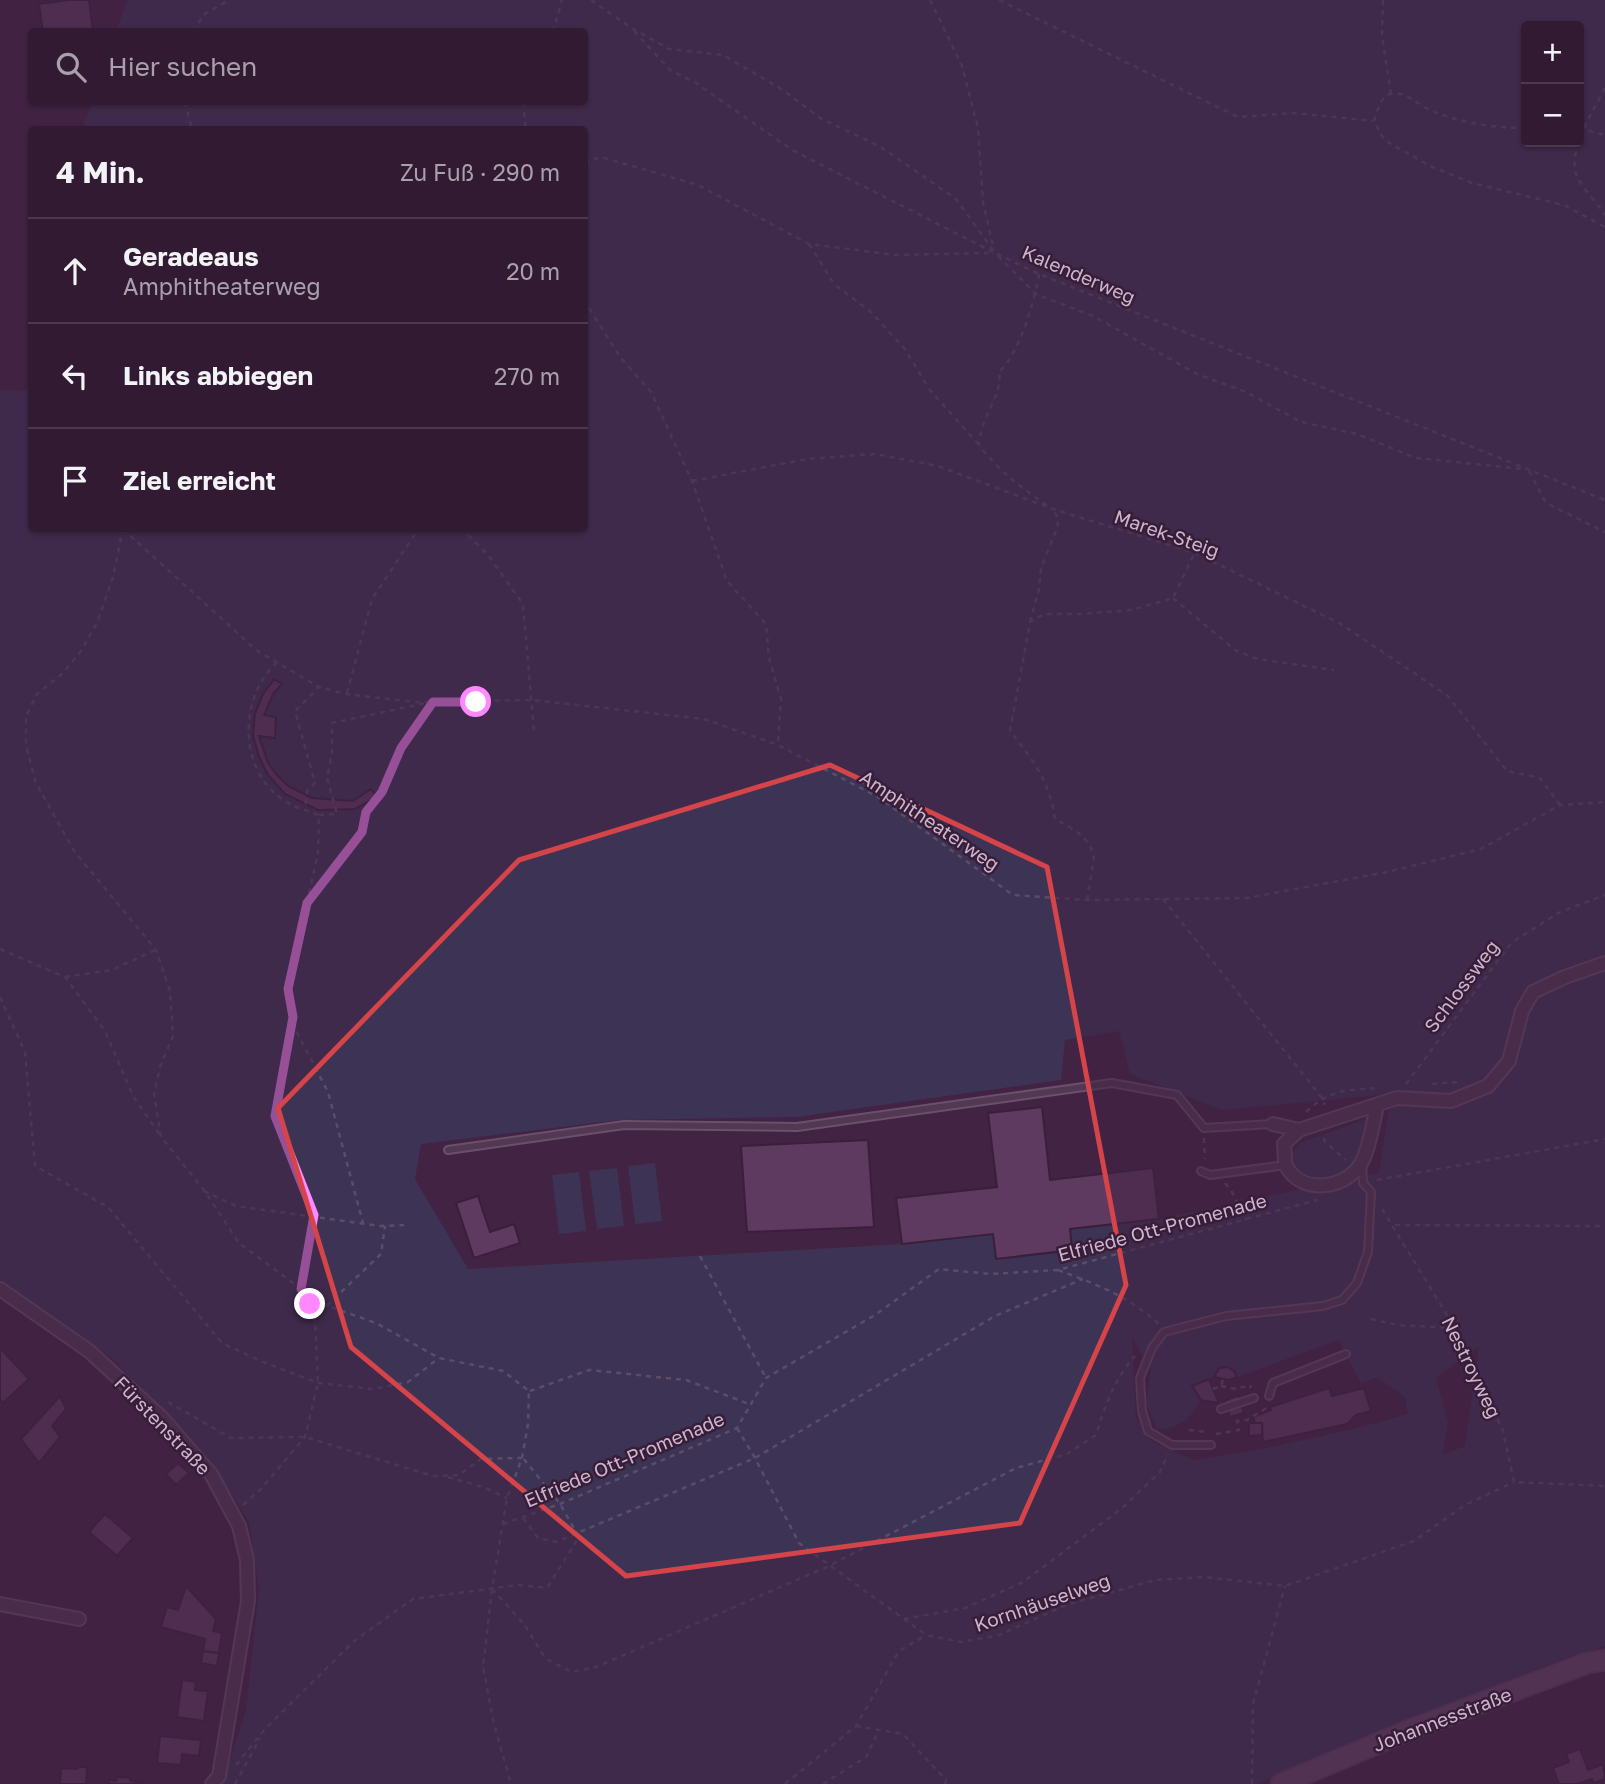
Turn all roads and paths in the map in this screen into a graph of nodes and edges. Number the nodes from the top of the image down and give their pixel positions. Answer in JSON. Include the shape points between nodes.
{"nodes":[{"id":1,"x":229,"y":0,"type":"edge"},
{"id":2,"x":562,"y":0,"type":"edge"},
{"id":3,"x":591,"y":0,"type":"edge"},
{"id":4,"x":930,"y":0,"type":"edge"},
{"id":5,"x":999,"y":0,"type":"edge"},
{"id":6,"x":1383,"y":0,"type":"edge"},
{"id":7,"x":630,"y":27,"type":"junction"},
{"id":8,"x":196,"y":28,"type":"edge"},
{"id":9,"x":554,"y":28,"type":"edge"},
{"id":10,"x":1605,"y":88,"type":"edge"},
{"id":11,"x":1391,"y":94,"type":"junction"},
{"id":12,"x":186,"y":105,"type":"edge"},
{"id":13,"x":523,"y":105,"type":"edge"},
{"id":14,"x":1374,"y":121,"type":"junction"},
{"id":15,"x":191,"y":126,"type":"edge"},
{"id":16,"x":526,"y":126,"type":"edge"},
{"id":17,"x":1521,"y":128,"type":"edge"},
{"id":18,"x":1584,"y":128,"type":"joint"},
{"id":19,"x":1605,"y":135,"type":"edge"},
{"id":20,"x":1579,"y":147,"type":"edge"},
{"id":21,"x":588,"y":161,"type":"edge"},
{"id":22,"x":1605,"y":215,"type":"edge"},
{"id":23,"x":1605,"y":227,"type":"edge"},
{"id":24,"x":809,"y":244,"type":"junction"},
{"id":25,"x":995,"y":253,"type":"junction"},
{"id":26,"x":1039,"y":274,"type":"junction"},
{"id":27,"x":1036,"y":294,"type":"junction"},
{"id":28,"x":588,"y":306,"type":"edge"},
{"id":29,"x":979,"y":445,"type":"junction"},
{"id":30,"x":1529,"y":470,"type":"junction"},
{"id":31,"x":692,"y":481,"type":"junction"},
{"id":32,"x":1605,"y":500,"type":"edge"},
{"id":33,"x":1053,"y":509,"type":"junction"},
{"id":34,"x":122,"y":532,"type":"edge"},
{"id":35,"x":126,"y":532,"type":"edge"},
{"id":36,"x":416,"y":532,"type":"edge"},
{"id":37,"x":465,"y":532,"type":"edge"},
{"id":38,"x":1605,"y":532,"type":"edge"},
{"id":39,"x":1195,"y":553,"type":"junction"},
{"id":40,"x":1173,"y":598,"type":"junction"},
{"id":41,"x":1030,"y":622,"type":"junction"},
{"id":42,"x":277,"y":662,"type":"junction"},
{"id":43,"x":1334,"y":670,"type":"dead end"},
{"id":44,"x":319,"y":687,"type":"junction"},
{"id":45,"x":346,"y":694,"type":"junction"},
{"id":46,"x":532,"y":700,"type":"junction"},
{"id":47,"x":433,"y":702,"type":"junction"},
{"id":48,"x":534,"y":732,"type":"dead end"},
{"id":49,"x":778,"y":745,"type":"junction"},
{"id":50,"x":1605,"y":802,"type":"edge"},
{"id":51,"x":1560,"y":806,"type":"junction"},
{"id":52,"x":304,"y":810,"type":"junction"},
{"id":53,"x":319,"y":815,"type":"junction"},
{"id":54,"x":1605,"y":895,"type":"edge"},
{"id":55,"x":1163,"y":899,"type":"junction"},
{"id":56,"x":1087,"y":900,"type":"junction"},
{"id":57,"x":307,"y":903,"type":"junction"},
{"id":58,"x":0,"y":948,"type":"edge"},
{"id":59,"x":156,"y":950,"type":"junction"},
{"id":60,"x":1605,"y":963,"type":"edge"},
{"id":61,"x":65,"y":977,"type":"junction"},
{"id":62,"x":0,"y":997,"type":"edge"},
{"id":63,"x":292,"y":1023,"type":"junction"},
{"id":64,"x":1397,"y":1098,"type":"junction"},
{"id":65,"x":1377,"y":1106,"type":"junction"},
{"id":66,"x":1333,"y":1120,"type":"junction"},
{"id":67,"x":1273,"y":1124,"type":"joint"},
{"id":68,"x":1300,"y":1130,"type":"junction"},
{"id":69,"x":161,"y":1138,"type":"junction"},
{"id":70,"x":1605,"y":1139,"type":"edge"},
{"id":71,"x":448,"y":1150,"type":"dead end"},
{"id":72,"x":1286,"y":1165,"type":"junction"},
{"id":73,"x":1359,"y":1166,"type":"junction"},
{"id":74,"x":1201,"y":1171,"type":"dead end"},
{"id":75,"x":1363,"y":1183,"type":"junction"},
{"id":76,"x":204,"y":1191,"type":"junction"},
{"id":77,"x":1370,"y":1192,"type":"junction"},
{"id":78,"x":1328,"y":1196,"type":"dead end"},
{"id":79,"x":314,"y":1215,"type":"junction"},
{"id":80,"x":363,"y":1223,"type":"junction"},
{"id":81,"x":406,"y":1225,"type":"dead end"},
{"id":82,"x":1393,"y":1225,"type":"junction"},
{"id":83,"x":385,"y":1226,"type":"junction"},
{"id":84,"x":1605,"y":1226,"type":"edge"},
{"id":85,"x":700,"y":1256,"type":"dead end"},
{"id":86,"x":1058,"y":1270,"type":"junction"},
{"id":87,"x":1083,"y":1279,"type":"junction"},
{"id":88,"x":0,"y":1289,"type":"edge"},
{"id":89,"x":301,"y":1289,"type":"junction"},
{"id":90,"x":328,"y":1306,"type":"junction"},
{"id":91,"x":315,"y":1317,"type":"junction"},
{"id":92,"x":1371,"y":1319,"type":"dead end"},
{"id":93,"x":1455,"y":1328,"type":"junction"},
{"id":94,"x":1164,"y":1332,"type":"junction"},
{"id":95,"x":1152,"y":1348,"type":"junction"},
{"id":96,"x":1346,"y":1353,"type":"dead end"},
{"id":97,"x":439,"y":1357,"type":"junction"},
{"id":98,"x":766,"y":1378,"type":"junction"},
{"id":99,"x":1223,"y":1379,"type":"dead end"},
{"id":100,"x":318,"y":1383,"type":"junction"},
{"id":101,"x":1222,"y":1386,"type":"junction"},
{"id":102,"x":1213,"y":1388,"type":"dead end"},
{"id":103,"x":529,"y":1391,"type":"junction"},
{"id":104,"x":158,"y":1396,"type":"dead end"},
{"id":105,"x":1269,"y":1396,"type":"dead end"},
{"id":106,"x":1254,"y":1398,"type":"joint"},
{"id":107,"x":749,"y":1404,"type":"junction"},
{"id":108,"x":1269,"y":1407,"type":"dead end"},
{"id":109,"x":1221,"y":1409,"type":"dead end"},
{"id":110,"x":737,"y":1428,"type":"junction"},
{"id":111,"x":1189,"y":1430,"type":"dead end"},
{"id":112,"x":305,"y":1437,"type":"junction"},
{"id":113,"x":1172,"y":1445,"type":"junction"},
{"id":114,"x":1211,"y":1445,"type":"dead end"},
{"id":115,"x":522,"y":1458,"type":"junction"},
{"id":116,"x":755,"y":1458,"type":"junction"},
{"id":117,"x":444,"y":1476,"type":"junction"},
{"id":118,"x":1514,"y":1482,"type":"junction"},
{"id":119,"x":1605,"y":1486,"type":"edge"},
{"id":120,"x":507,"y":1498,"type":"junction"},
{"id":121,"x":560,"y":1504,"type":"junction"},
{"id":122,"x":233,"y":1515,"type":"junction"},
{"id":123,"x":523,"y":1517,"type":"junction"},
{"id":124,"x":503,"y":1524,"type":"junction"},
{"id":125,"x":578,"y":1533,"type":"junction"},
{"id":126,"x":830,"y":1566,"type":"junction"},
{"id":127,"x":1285,"y":1586,"type":"junction"},
{"id":128,"x":492,"y":1589,"type":"junction"},
{"id":129,"x":0,"y":1604,"type":"edge"},
{"id":130,"x":79,"y":1619,"type":"dead end"},
{"id":131,"x":904,"y":1619,"type":"junction"},
{"id":132,"x":926,"y":1636,"type":"junction"},
{"id":133,"x":1605,"y":1660,"type":"edge"},
{"id":134,"x":856,"y":1726,"type":"junction"},
{"id":135,"x":265,"y":1729,"type":"junction"},
{"id":136,"x":879,"y":1730,"type":"junction"},
{"id":137,"x":236,"y":1766,"type":"dead end"},
{"id":138,"x":215,"y":1780,"type":"edge"},
{"id":139,"x":235,"y":1784,"type":"edge"},
{"id":140,"x":511,"y":1784,"type":"edge"},
{"id":141,"x":785,"y":1784,"type":"edge"},
{"id":142,"x":823,"y":1784,"type":"edge"},
{"id":143,"x":945,"y":1784,"type":"edge"},
{"id":144,"x":1252,"y":1784,"type":"edge"},
{"id":145,"x":1281,"y":1784,"type":"edge"}],
"edges":[{"from":1,"to":8,"type":"path","via":[[203,15]]},
{"from":2,"to":9,"type":"path"},
{"from":3,"to":7,"type":"path","name":"Kalenderweg"},
{"from":4,"to":25,"type":"path","via":[[962,66],[978,128],[983,202]]},
{"from":5,"to":14,"type":"path","via":[[1238,117],[1293,113]]},
{"from":6,"to":11,"type":"path","via":[[1382,36]]},
{"from":7,"to":25,"type":"path","via":[[670,70],[792,150]]},
{"from":7,"to":25,"type":"path","name":"Kalenderweg","via":[[669,49],[723,55],[820,118],[881,147],[956,199]]},
{"from":10,"to":18,"type":"path"},
{"from":11,"to":14,"type":"path","via":[[1382,99]]},
{"from":11,"to":17,"type":"path","via":[[1406,95],[1462,120]]},
{"from":12,"to":15,"type":"path"},
{"from":13,"to":16,"type":"path"},
{"from":14,"to":23,"type":"path","via":[[1384,139],[1430,166],[1472,183],[1564,205]]},
{"from":18,"to":19,"type":"path"},
{"from":20,"to":22,"type":"path","via":[[1576,174]]},
{"from":21,"to":24,"type":"path","via":[[601,157],[698,185]]},
{"from":24,"to":25,"type":"path","via":[[895,255]]},
{"from":24,"to":29,"type":"path","via":[[835,284],[871,312],[905,349],[929,389]]},
{"from":25,"to":26,"type":"path","name":"Kalenderweg"},
{"from":25,"to":27,"type":"path"},
{"from":26,"to":27,"type":"path"},
{"from":26,"to":30,"type":"path","name":"Kalenderweg"},
{"from":27,"to":29,"type":"path","via":[[1016,345],[999,372],[1001,383],[979,430]]},
{"from":27,"to":30,"type":"path","via":[[1093,316],[1197,374],[1301,422],[1357,434],[1416,458]]},
{"from":28,"to":31,"type":"path","via":[[620,357],[651,392]]},
{"from":29,"to":33,"type":"path","via":[[1020,488]]},
{"from":30,"to":32,"type":"path","name":"Kalenderweg"},
{"from":30,"to":38,"type":"path","via":[[1546,503]]},
{"from":31,"to":33,"type":"path","name":"Marek-Steig","via":[[807,459],[875,454],[938,466]]},
{"from":31,"to":49,"type":"path","via":[[727,582],[766,624],[769,658],[781,699]]},
{"from":33,"to":39,"type":"path","name":"Marek-Steig"},
{"from":33,"to":41,"type":"path","via":[[1058,526],[1041,568]]},
{"from":34,"to":59,"type":"path","via":[[97,623],[81,651],[37,694],[26,716],[26,746],[36,783],[74,851]]},
{"from":35,"to":42,"type":"path","name":"Amphitheaterweg","via":[[256,650]]},
{"from":36,"to":45,"type":"path","via":[[372,599]]},
{"from":37,"to":46,"type":"path","via":[[523,604]]},
{"from":39,"to":40,"type":"path"},
{"from":39,"to":51,"type":"path","name":"Marek-Steig","via":[[1341,624],[1448,696],[1507,771],[1540,778]]},
{"from":40,"to":41,"type":"path","via":[[1132,610],[1044,614]]},
{"from":40,"to":43,"type":"path","via":[[1235,650],[1257,659]]},
{"from":41,"to":56,"type":"path","via":[[1010,731],[1040,771],[1055,819],[1082,835],[1093,852]]},
{"from":42,"to":44,"type":"path","name":"Amphitheaterweg"},
{"from":42,"to":52,"type":"path","via":[[252,701],[247,731],[251,756],[278,796]]},
{"from":44,"to":45,"type":"path","name":"Amphitheaterweg"},
{"from":44,"to":52,"type":"path","via":[[296,711],[316,783],[307,791]]},
{"from":45,"to":47,"type":"path","name":"Amphitheaterweg"},
{"from":46,"to":47,"type":"path","name":"Amphitheaterweg"},
{"from":46,"to":48,"type":"path"},
{"from":46,"to":49,"type":"path","name":"Amphitheaterweg","via":[[704,719]]},
{"from":47,"to":53,"type":"path","via":[[332,723],[327,778],[337,814]]},
{"from":47,"to":57,"type":"path","via":[[366,812],[362,832]]},
{"from":49,"to":56,"type":"path","name":"Amphitheaterweg","via":[[878,797],[1013,895]]},
{"from":50,"to":51,"type":"path","name":"Amphitheaterweg"},
{"from":51,"to":55,"type":"path","name":"Amphitheaterweg","via":[[1481,849],[1387,872],[1247,898]]},
{"from":52,"to":53,"type":"path"},
{"from":53,"to":57,"type":"path","via":[[318,853]]},
{"from":54,"to":64,"type":"path","name":"Schlossweg","via":[[1560,912],[1511,943]]},
{"from":55,"to":56,"type":"path","name":"Amphitheaterweg"},
{"from":55,"to":66,"type":"path","via":[[1322,1098]]},
{"from":57,"to":63,"type":"path","via":[[288,989]]},
{"from":58,"to":61,"type":"path"},
{"from":59,"to":61,"type":"path","via":[[112,970]]},
{"from":59,"to":69,"type":"path","via":[[170,990],[173,1036],[154,1094]]},
{"from":60,"to":64,"type":"street","via":[[1533,992],[1522,1011],[1509,1061],[1488,1086],[1451,1101]]},
{"from":61,"to":69,"type":"path","via":[[104,1031],[133,1096]]},
{"from":62,"to":100,"type":"path","via":[[25,1052],[35,1166],[108,1207],[222,1343]]},
{"from":63,"to":79,"type":"path","via":[[275,1116]]},
{"from":63,"to":80,"type":"path","via":[[328,1092]]},
{"from":64,"to":65,"type":"street"},
{"from":65,"to":66,"type":"street"},
{"from":65,"to":73,"type":"street"},
{"from":66,"to":68,"type":"street"},
{"from":66,"to":73,"type":"path","via":[[1322,1133],[1325,1142]]},
{"from":67,"to":68,"type":"street"},
{"from":67,"to":71,"type":"lane","via":[[1204,1128],[1177,1096],[1112,1083],[797,1127],[624,1125]]},
{"from":68,"to":72,"type":"street","via":[[1284,1144]]},
{"from":69,"to":76,"type":"path"},
{"from":70,"to":75,"type":"path"},
{"from":72,"to":73,"type":"street","via":[[1303,1183],[1319,1187],[1351,1175]]},
{"from":72,"to":74,"type":"lane","via":[[1210,1175]]},
{"from":73,"to":75,"type":"lane"},
{"from":75,"to":77,"type":"lane"},
{"from":76,"to":79,"type":"path","via":[[236,1206]]},
{"from":76,"to":89,"type":"path","via":[[239,1243]]},
{"from":77,"to":82,"type":"path","name":"Nestroyweg"},
{"from":77,"to":94,"type":"lane","via":[[1368,1252],[1357,1283],[1342,1300],[1226,1316]]},
{"from":78,"to":86,"type":"path","name":"Elfriede Ott-Promenade"},
{"from":79,"to":80,"type":"path"},
{"from":79,"to":89,"type":"path"},
{"from":80,"to":83,"type":"path"},
{"from":81,"to":83,"type":"path"},
{"from":82,"to":84,"type":"path"},
{"from":82,"to":93,"type":"path","name":"Nestroyweg"},
{"from":83,"to":90,"type":"path","via":[[381,1254]]},
{"from":85,"to":98,"type":"path"},
{"from":86,"to":87,"type":"path"},
{"from":86,"to":98,"type":"path","name":"Elfriede Ott-Promenade","via":[[990,1274],[939,1269],[876,1315]]},
{"from":87,"to":94,"type":"path","via":[[1131,1301]]},
{"from":87,"to":116,"type":"path","via":[[995,1316]]},
{"from":88,"to":122,"type":"street","name":"Fürstenstraße","via":[[89,1351],[162,1419],[211,1474]]},
{"from":89,"to":90,"type":"path"},
{"from":89,"to":91,"type":"path"},
{"from":90,"to":91,"type":"path"},
{"from":90,"to":97,"type":"path","via":[[376,1323]]},
{"from":91,"to":100,"type":"path"},
{"from":92,"to":93,"type":"path"},
{"from":93,"to":118,"type":"path","name":"Nestroyweg","via":[[1503,1431]]},
{"from":94,"to":95,"type":"lane"},
{"from":95,"to":113,"type":"lane","via":[[1140,1378],[1142,1411],[1148,1431]]},
{"from":95,"to":126,"type":"path","via":[[1137,1354],[1122,1370],[1096,1436],[1068,1454],[1016,1468]]},
{"from":96,"to":105,"type":"lane","via":[[1273,1383]]},
{"from":97,"to":100,"type":"path","via":[[408,1382],[373,1389]]},
{"from":97,"to":103,"type":"path","via":[[503,1371]]},
{"from":98,"to":107,"type":"path","name":"Elfriede Ott-Promenade"},
{"from":99,"to":101,"type":"path"},
{"from":100,"to":112,"type":"path"},
{"from":101,"to":102,"type":"path"},
{"from":101,"to":106,"type":"path","via":[[1250,1385]]},
{"from":103,"to":107,"type":"path","via":[[589,1370],[686,1380]]},
{"from":103,"to":115,"type":"path"},
{"from":104,"to":112,"type":"path","via":[[230,1438]]},
{"from":106,"to":109,"type":"lane"},
{"from":107,"to":110,"type":"path","name":"Elfriede Ott-Promenade"},
{"from":108,"to":111,"type":"path","via":[[1237,1421],[1239,1430],[1218,1434]]},
{"from":110,"to":116,"type":"path","name":"Kornhäuselweg"},
{"from":110,"to":121,"type":"path","name":"Elfriede Ott-Promenade"},
{"from":112,"to":117,"type":"path"},
{"from":112,"to":122,"type":"path"},
{"from":113,"to":114,"type":"lane"},
{"from":113,"to":131,"type":"path","via":[[1160,1472],[1121,1509],[1023,1582],[965,1608]]},
{"from":115,"to":117,"type":"path","via":[[481,1459],[458,1475]]},
{"from":115,"to":120,"type":"path"},
{"from":115,"to":121,"type":"path"},
{"from":116,"to":125,"type":"path"},
{"from":116,"to":126,"type":"path","name":"Kornhäuselweg","via":[[799,1543]]},
{"from":117,"to":120,"type":"path"},
{"from":118,"to":119,"type":"path"},
{"from":118,"to":127,"type":"path","name":"Kornhäuselweg","via":[[1465,1504],[1414,1541]]},
{"from":120,"to":124,"type":"path"},
{"from":121,"to":123,"type":"path","name":"Elfriede Ott-Promenade"},
{"from":121,"to":125,"type":"path"},
{"from":122,"to":138,"type":"street","name":"Fürstenstraße","via":[[247,1560],[248,1601]]},
{"from":123,"to":124,"type":"path","name":"Elfriede Ott-Promenade"},
{"from":123,"to":125,"type":"path","via":[[538,1538],[556,1542]]},
{"from":124,"to":128,"type":"path"},
{"from":125,"to":128,"type":"path","via":[[547,1588]]},
{"from":126,"to":128,"type":"path","via":[[597,1667],[571,1672],[545,1658],[524,1624]]},
{"from":126,"to":131,"type":"path","name":"Kornhäuselweg"},
{"from":127,"to":132,"type":"path","name":"Kornhäuselweg","via":[[1204,1577],[1155,1580],[1066,1605],[999,1635],[961,1642]]},
{"from":127,"to":144,"type":"path","via":[[1253,1704]]},
{"from":128,"to":135,"type":"path","via":[[413,1600],[354,1641]]},
{"from":128,"to":140,"type":"path","via":[[483,1667]]},
{"from":129,"to":130,"type":"street"},
{"from":131,"to":132,"type":"path","name":"Kornhäuselweg"},
{"from":132,"to":134,"type":"path","via":[[899,1651]]},
{"from":133,"to":145,"type":"main road","name":"Johannesstraße","via":[[1407,1731]]},
{"from":134,"to":136,"type":"path"},
{"from":134,"to":141,"type":"path"},
{"from":135,"to":137,"type":"path"},
{"from":135,"to":139,"type":"path"},
{"from":136,"to":142,"type":"path","via":[[866,1757]]},
{"from":136,"to":143,"type":"path","via":[[903,1734]]}]}
